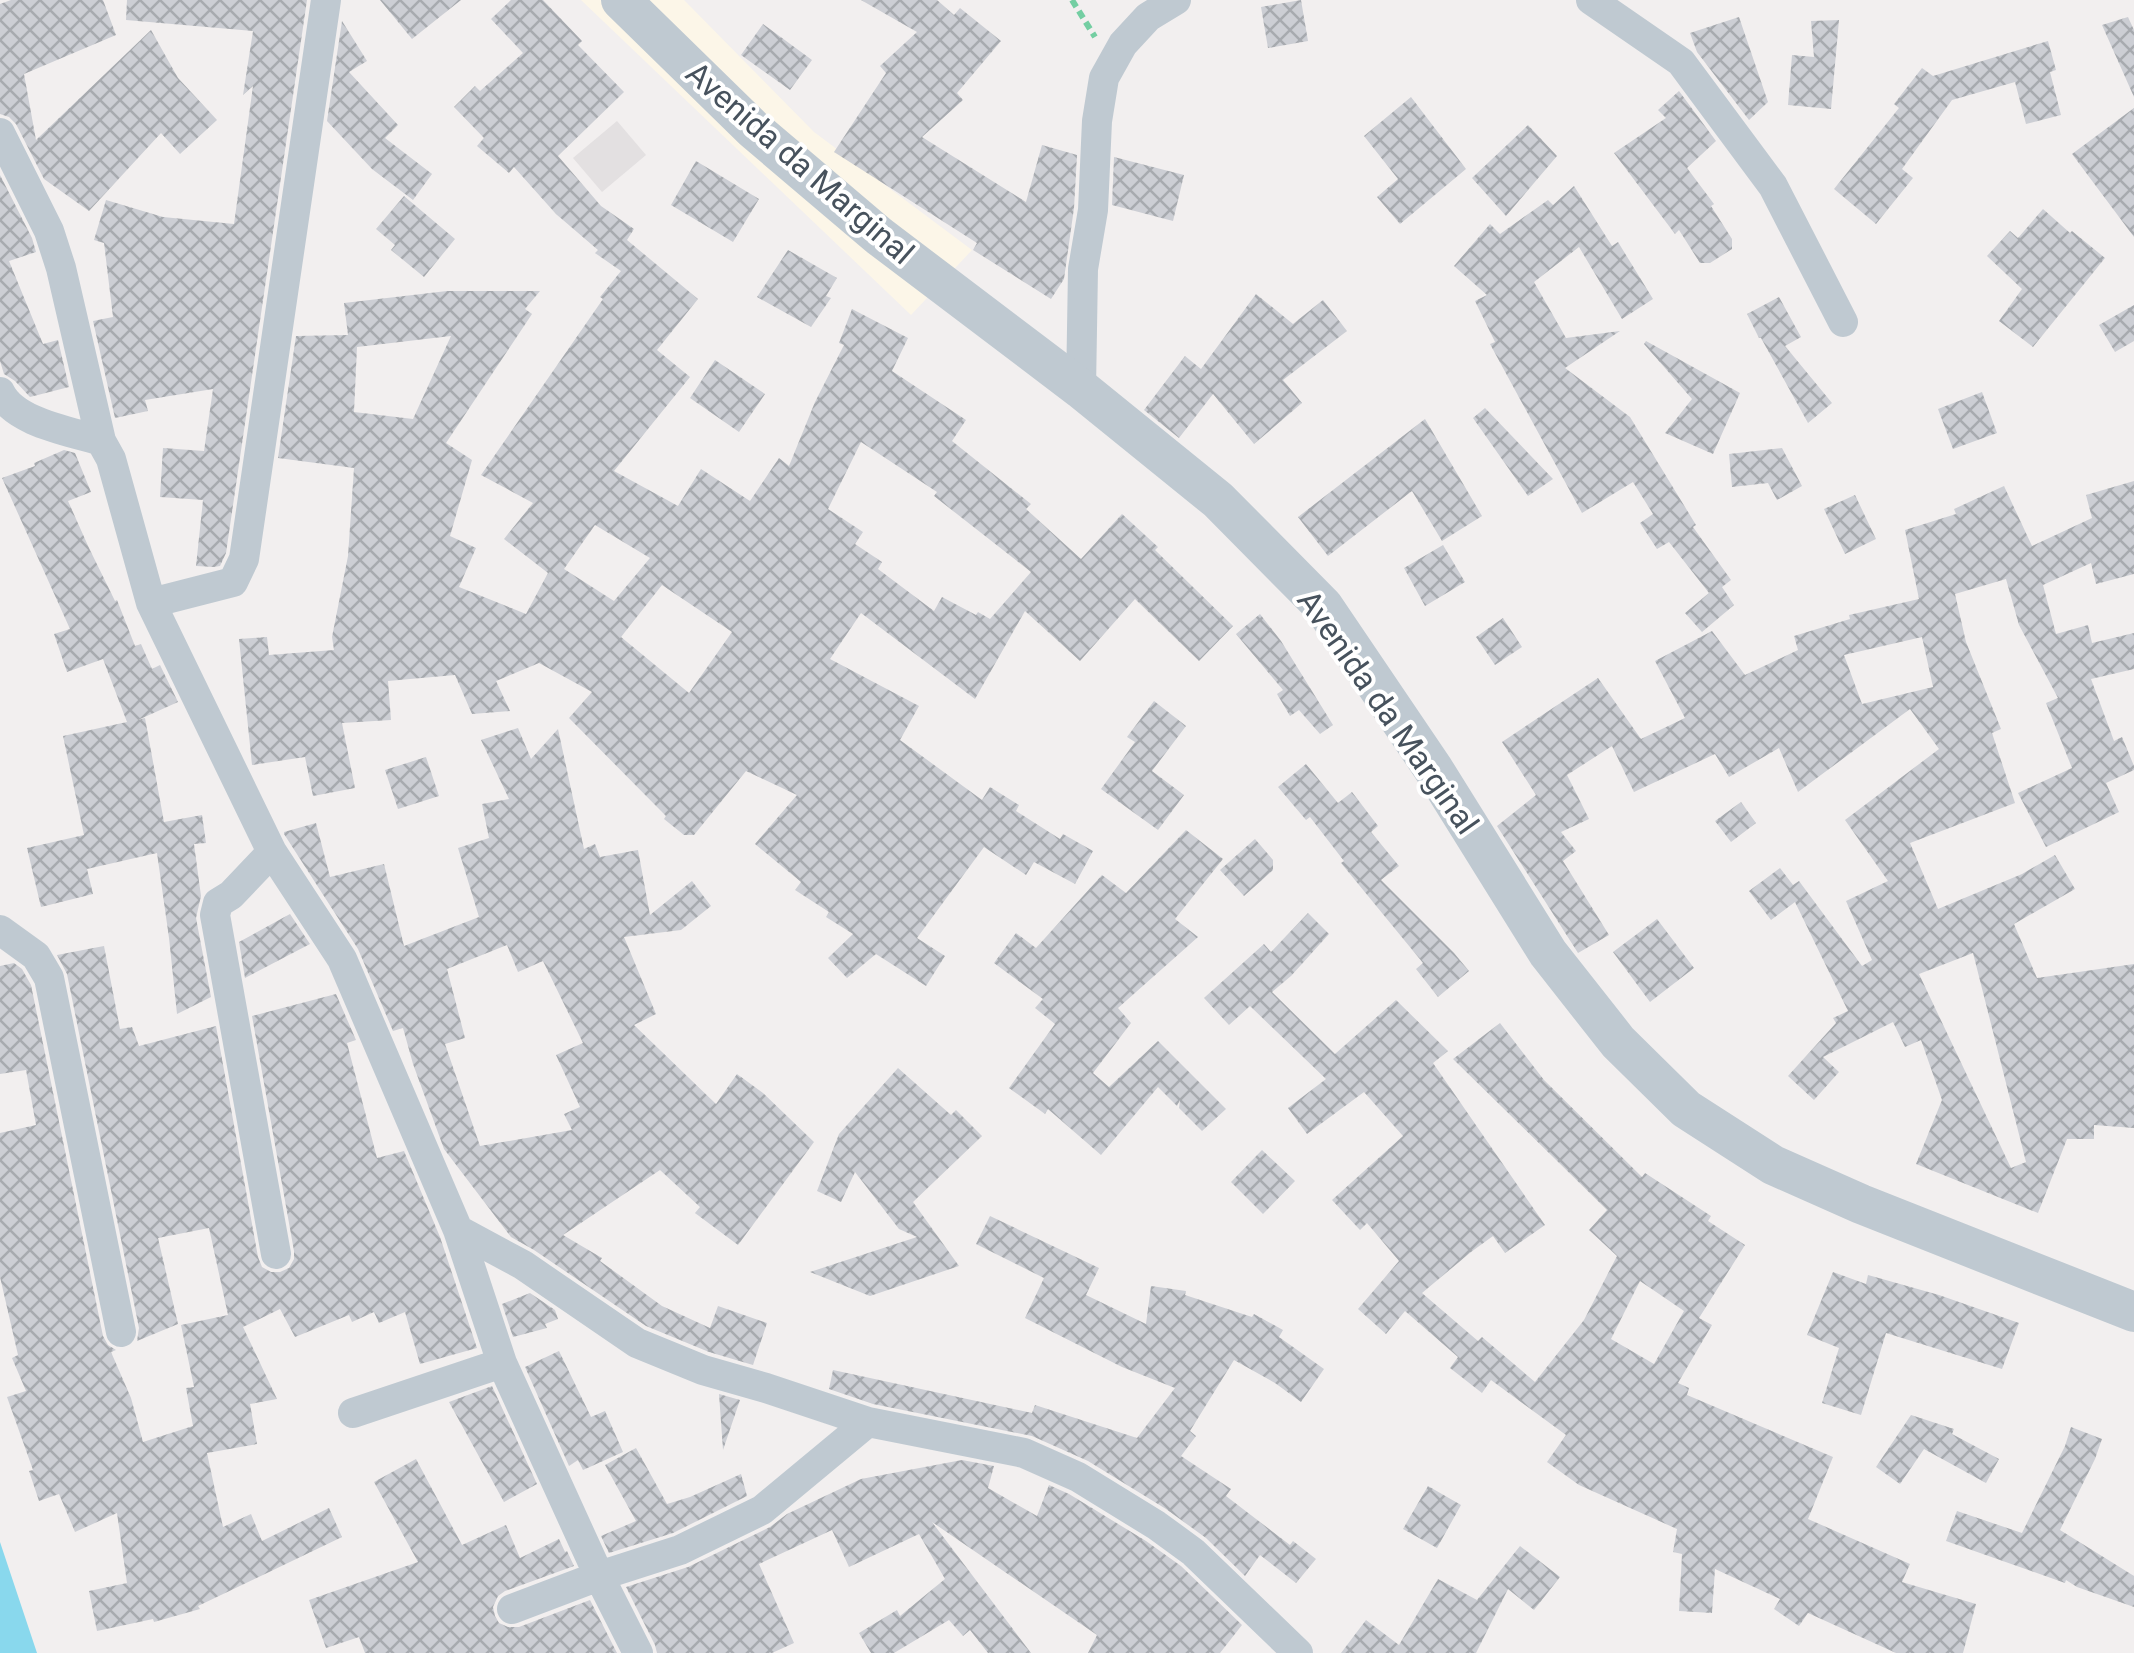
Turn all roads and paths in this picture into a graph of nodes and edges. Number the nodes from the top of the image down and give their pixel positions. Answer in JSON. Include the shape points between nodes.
{"nodes":[{"id":1,"x":326,"y":0,"type":"edge"},
{"id":2,"x":621,"y":0,"type":"edge"},
{"id":3,"x":1176,"y":0,"type":"edge"},
{"id":4,"x":1591,"y":0,"type":"edge"},
{"id":5,"x":0,"y":133,"type":"edge"},
{"id":6,"x":1843,"y":322,"type":"dead end"},
{"id":7,"x":1081,"y":389,"type":"junction"},
{"id":8,"x":0,"y":392,"type":"edge"},
{"id":9,"x":101,"y":441,"type":"junction"},
{"id":10,"x":151,"y":603,"type":"junction"},
{"id":11,"x":272,"y":852,"type":"junction"},
{"id":12,"x":0,"y":930,"type":"edge"},
{"id":13,"x":458,"y":1230,"type":"junction"},
{"id":14,"x":276,"y":1254,"type":"dead end"},
{"id":15,"x":2134,"y":1312,"type":"edge"},
{"id":16,"x":121,"y":1332,"type":"dead end"},
{"id":17,"x":502,"y":1363,"type":"junction"},
{"id":18,"x":353,"y":1413,"type":"dead end"},
{"id":19,"x":868,"y":1422,"type":"junction"},
{"id":20,"x":599,"y":1576,"type":"junction"},
{"id":21,"x":512,"y":1610,"type":"dead end"},
{"id":22,"x":638,"y":1653,"type":"edge"},
{"id":23,"x":1298,"y":1653,"type":"edge"}],
"edges":[{"from":1,"to":10,"type":"street","via":[[244,559],[233,582]]},
{"from":2,"to":7,"type":"street","name":"Avenida da Marginal","via":[[753,128],[879,236]]},
{"from":3,"to":7,"type":"street","via":[[1123,44],[1104,78],[1083,269]]},
{"from":4,"to":6,"type":"street","via":[[1682,62],[1773,186]]},
{"from":5,"to":9,"type":"street","via":[[49,231]]},
{"from":7,"to":15,"type":"street","name":"Avenida da Marginal","via":[[1218,500],[1323,606],[1548,953],[1618,1042],[1686,1108],[1773,1165]]},
{"from":8,"to":9,"type":"street","via":[[24,417]]},
{"from":9,"to":10,"type":"street"},
{"from":10,"to":11,"type":"street"},
{"from":11,"to":13,"type":"street","via":[[342,959]]},
{"from":11,"to":14,"type":"street","via":[[218,902],[215,915]]},
{"from":12,"to":16,"type":"street","via":[[36,956],[49,978]]},
{"from":13,"to":17,"type":"street"},
{"from":13,"to":19,"type":"street","via":[[523,1265],[637,1343]]},
{"from":17,"to":18,"type":"street"},
{"from":17,"to":20,"type":"street"},
{"from":19,"to":20,"type":"street","via":[[762,1510],[680,1550]]},
{"from":19,"to":23,"type":"street","via":[[1024,1453],[1078,1478],[1193,1552]]},
{"from":20,"to":21,"type":"street"},
{"from":20,"to":22,"type":"street"}]}
